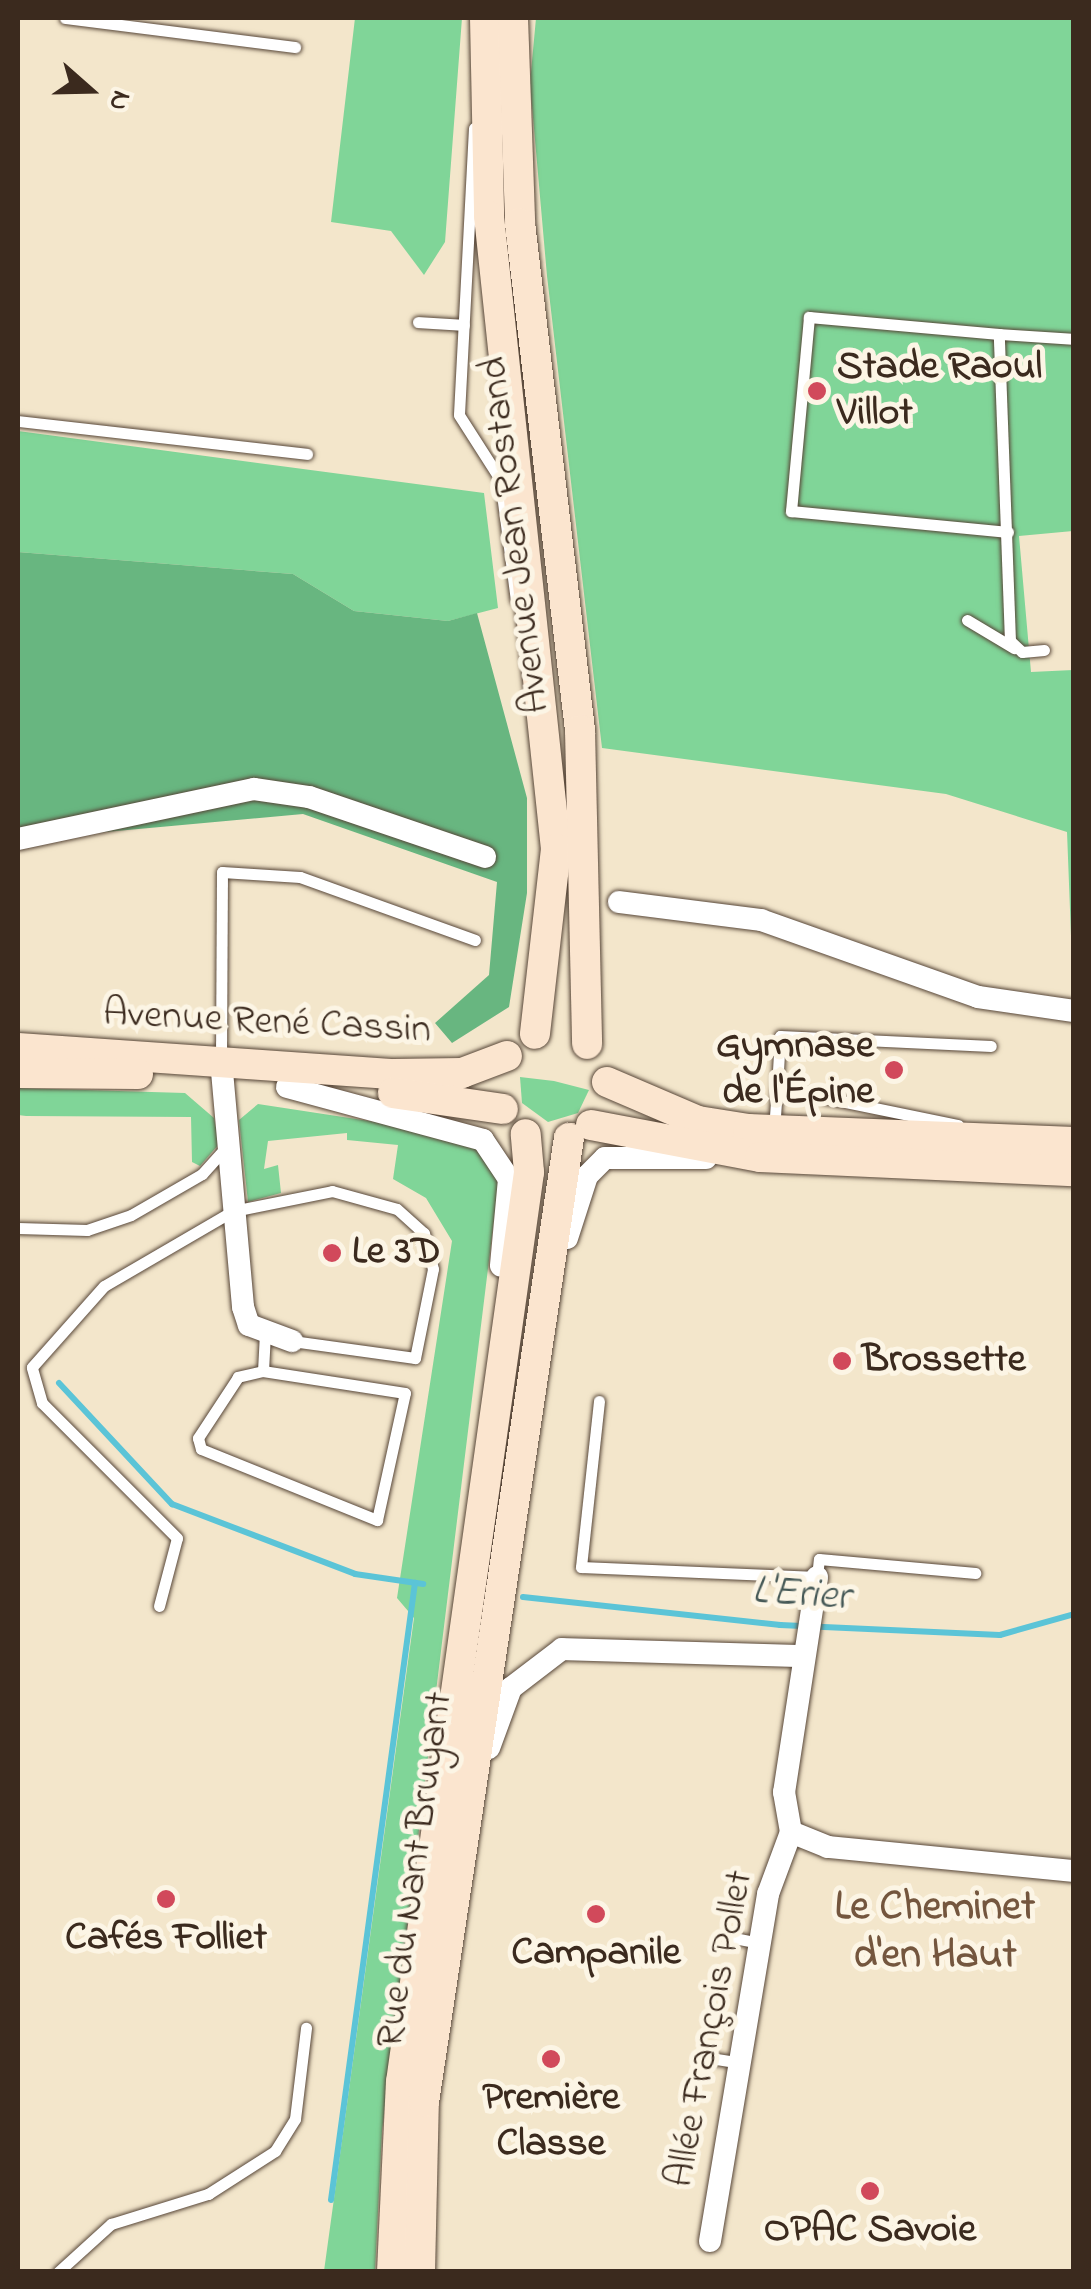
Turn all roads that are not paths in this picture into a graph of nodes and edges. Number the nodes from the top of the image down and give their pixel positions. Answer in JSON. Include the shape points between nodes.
{"nodes":[{"id":1,"x":66,"y":18,"type":"edge"},
{"id":2,"x":485,"y":18,"type":"edge"},
{"id":3,"x":513,"y":18,"type":"edge"},
{"id":4,"x":294,"y":47,"type":"dead end"},
{"id":5,"x":484,"y":60,"type":"junction"},
{"id":6,"x":418,"y":322,"type":"dead end"},
{"id":7,"x":464,"y":325,"type":"junction"},
{"id":8,"x":999,"y":334,"type":"junction"},
{"id":9,"x":1074,"y":340,"type":"edge"},
{"id":10,"x":18,"y":421,"type":"edge"},
{"id":11,"x":307,"y":454,"type":"dead end"},
{"id":12,"x":1008,"y":532,"type":"junction"},
{"id":13,"x":967,"y":620,"type":"dead end"},
{"id":14,"x":1014,"y":648,"type":"junction"},
{"id":15,"x":1044,"y":650,"type":"dead end"},
{"id":16,"x":545,"y":722,"type":"junction"},
{"id":17,"x":18,"y":839,"type":"edge"},
{"id":18,"x":485,"y":857,"type":"dead end"},
{"id":19,"x":619,"y":902,"type":"dead end"},
{"id":20,"x":475,"y":940,"type":"dead end"},
{"id":21,"x":1074,"y":1011,"type":"edge"},
{"id":22,"x":536,"y":1034,"type":"junction"},
{"id":23,"x":587,"y":1044,"type":"junction"},
{"id":24,"x":992,"y":1046,"type":"dead end"},
{"id":25,"x":18,"y":1048,"type":"edge"},
{"id":26,"x":508,"y":1056,"type":"junction"},
{"id":27,"x":221,"y":1069,"type":"junction"},
{"id":28,"x":18,"y":1073,"type":"edge"},
{"id":29,"x":607,"y":1082,"type":"junction"},
{"id":30,"x":286,"y":1087,"type":"junction"},
{"id":31,"x":777,"y":1088,"type":"junction"},
{"id":32,"x":504,"y":1109,"type":"junction"},
{"id":33,"x":460,"y":1131,"type":"joint"},
{"id":34,"x":580,"y":1132,"type":"junction"},
{"id":35,"x":526,"y":1134,"type":"junction"},
{"id":36,"x":1025,"y":1140,"type":"junction"},
{"id":37,"x":1074,"y":1142,"type":"edge"},
{"id":38,"x":767,"y":1143,"type":"junction"},
{"id":39,"x":227,"y":1145,"type":"junction"},
{"id":40,"x":1074,"y":1171,"type":"edge"},
{"id":41,"x":234,"y":1211,"type":"junction"},
{"id":42,"x":18,"y":1228,"type":"edge"},
{"id":43,"x":265,"y":1334,"type":"junction"},
{"id":44,"x":292,"y":1341,"type":"joint"},
{"id":45,"x":263,"y":1370,"type":"junction"},
{"id":46,"x":598,"y":1401,"type":"dead end"},
{"id":47,"x":511,"y":1480,"type":"junction"},
{"id":48,"x":477,"y":1539,"type":"junction"},
{"id":49,"x":975,"y":1573,"type":"dead end"},
{"id":50,"x":816,"y":1587,"type":"junction"},
{"id":51,"x":159,"y":1606,"type":"dead end"},
{"id":52,"x":804,"y":1656,"type":"junction"},
{"id":53,"x":791,"y":1832,"type":"junction"},
{"id":54,"x":1074,"y":1871,"type":"edge"},
{"id":55,"x":455,"y":1881,"type":"junction"},
{"id":56,"x":729,"y":1937,"type":"dead end"},
{"id":57,"x":761,"y":1943,"type":"junction"},
{"id":58,"x":306,"y":2028,"type":"dead end"},
{"id":59,"x":704,"y":2057,"type":"dead end"},
{"id":60,"x":742,"y":2063,"type":"junction"},
{"id":61,"x":710,"y":2241,"type":"dead end"},
{"id":62,"x":58,"y":2272,"type":"edge"},
{"id":63,"x":392,"y":2272,"type":"edge"},
{"id":64,"x":420,"y":2272,"type":"edge"}],
"edges":[{"from":1,"to":4,"type":"lane"},
{"from":2,"to":5,"type":"main road","name":"Avenue Jean Rostand"},
{"from":3,"to":23,"type":"main road","name":"Avenue Jean Rostand","via":[[520,223],[580,730]]},
{"from":5,"to":7,"type":"lane"},
{"from":5,"to":16,"type":"main road","name":"Avenue Jean Rostand","via":[[489,216]]},
{"from":6,"to":7,"type":"lane"},
{"from":7,"to":16,"type":"lane","via":[[458,415],[500,479],[512,582]]},
{"from":8,"to":9,"type":"lane"},
{"from":8,"to":12,"type":"lane"},
{"from":8,"to":12,"type":"lane","via":[[809,317],[791,511]]},
{"from":10,"to":11,"type":"lane"},
{"from":12,"to":14,"type":"lane"},
{"from":13,"to":14,"type":"lane"},
{"from":14,"to":15,"type":"lane"},
{"from":16,"to":22,"type":"main road","name":"Avenue Jean Rostand","via":[[556,849]]},
{"from":17,"to":18,"type":"street","via":[[254,790],[309,798]]},
{"from":19,"to":21,"type":"street","via":[[761,920],[978,996]]},
{"from":20,"to":27,"type":"lane","via":[[300,876],[222,872]]},
{"from":22,"to":23,"type":"main road"},
{"from":22,"to":26,"type":"main road"},
{"from":23,"to":29,"type":"main road","name":"Avenue Jean Rostand"},
{"from":24,"to":31,"type":"lane","via":[[780,1036]]},
{"from":25,"to":27,"type":"main road","name":"Avenue René Cassin"},
{"from":26,"to":27,"type":"main road","name":"Avenue René Cassin","via":[[432,1075]]},
{"from":26,"to":32,"type":"main road"},
{"from":27,"to":28,"type":"main road","name":"Avenue René Cassin"},
{"from":27,"to":30,"type":"main road","name":"Avenue René Cassin"},
{"from":27,"to":39,"type":"street"},
{"from":29,"to":34,"type":"main road"},
{"from":29,"to":38,"type":"main road"},
{"from":30,"to":32,"type":"main road","name":"Avenue René Cassin","via":[[462,1098]]},
{"from":30,"to":33,"type":"street","name":"Avenue René Cassin"},
{"from":31,"to":36,"type":"lane"},
{"from":31,"to":38,"type":"lane"},
{"from":32,"to":35,"type":"main road"},
{"from":33,"to":48,"type":"street","name":"Rue du Nant Bruyant","via":[[483,1140],[509,1179]]},
{"from":34,"to":35,"type":"main road"},
{"from":34,"to":38,"type":"main road"},
{"from":34,"to":47,"type":"main road","name":"Rue du Nant Bruyant"},
{"from":35,"to":48,"type":"main road","name":"Rue du Nant Bruyant","via":[[530,1172]]},
{"from":36,"to":37,"type":"main road"},
{"from":36,"to":38,"type":"main road"},
{"from":38,"to":40,"type":"main road"},
{"from":38,"to":47,"type":"street","name":"Rue du Nant Bruyant","via":[[628,1152],[594,1167],[574,1206]]},
{"from":39,"to":41,"type":"street"},
{"from":39,"to":42,"type":"lane","via":[[202,1174],[131,1215],[87,1230]]},
{"from":41,"to":43,"type":"street","via":[[243,1307]]},
{"from":41,"to":44,"type":"lane","via":[[332,1192],[374,1200],[408,1218],[432,1250],[415,1358]]},
{"from":41,"to":51,"type":"lane","via":[[104,1286],[32,1367],[42,1403],[177,1538]]},
{"from":43,"to":44,"type":"street"},
{"from":43,"to":45,"type":"lane"},
{"from":45,"to":45,"type":"lane","via":[[404,1393],[377,1520],[201,1449],[198,1438],[238,1378]]},
{"from":46,"to":50,"type":"lane","via":[[581,1567]]},
{"from":47,"to":55,"type":"main road","name":"Rue du Nant Bruyant"},
{"from":48,"to":63,"type":"main road","name":"Rue du Nant Bruyant","via":[[401,2082]]},
{"from":49,"to":50,"type":"lane","via":[[818,1559]]},
{"from":50,"to":52,"type":"street"},
{"from":52,"to":53,"type":"street","via":[[784,1792]]},
{"from":52,"to":55,"type":"street","via":[[591,1644],[550,1655],[499,1710]]},
{"from":53,"to":54,"type":"street","via":[[828,1847]]},
{"from":53,"to":57,"type":"street","name":"Allée François Pollet"},
{"from":55,"to":64,"type":"main road","name":"Rue du Nant Bruyant","via":[[424,2102]]},
{"from":56,"to":57,"type":"lane"},
{"from":57,"to":60,"type":"street","name":"Allée François Pollet"},
{"from":58,"to":62,"type":"lane","via":[[295,2119],[275,2151],[208,2194],[112,2224]]},
{"from":59,"to":60,"type":"lane"},
{"from":60,"to":61,"type":"street","name":"Allée François Pollet"}]}
